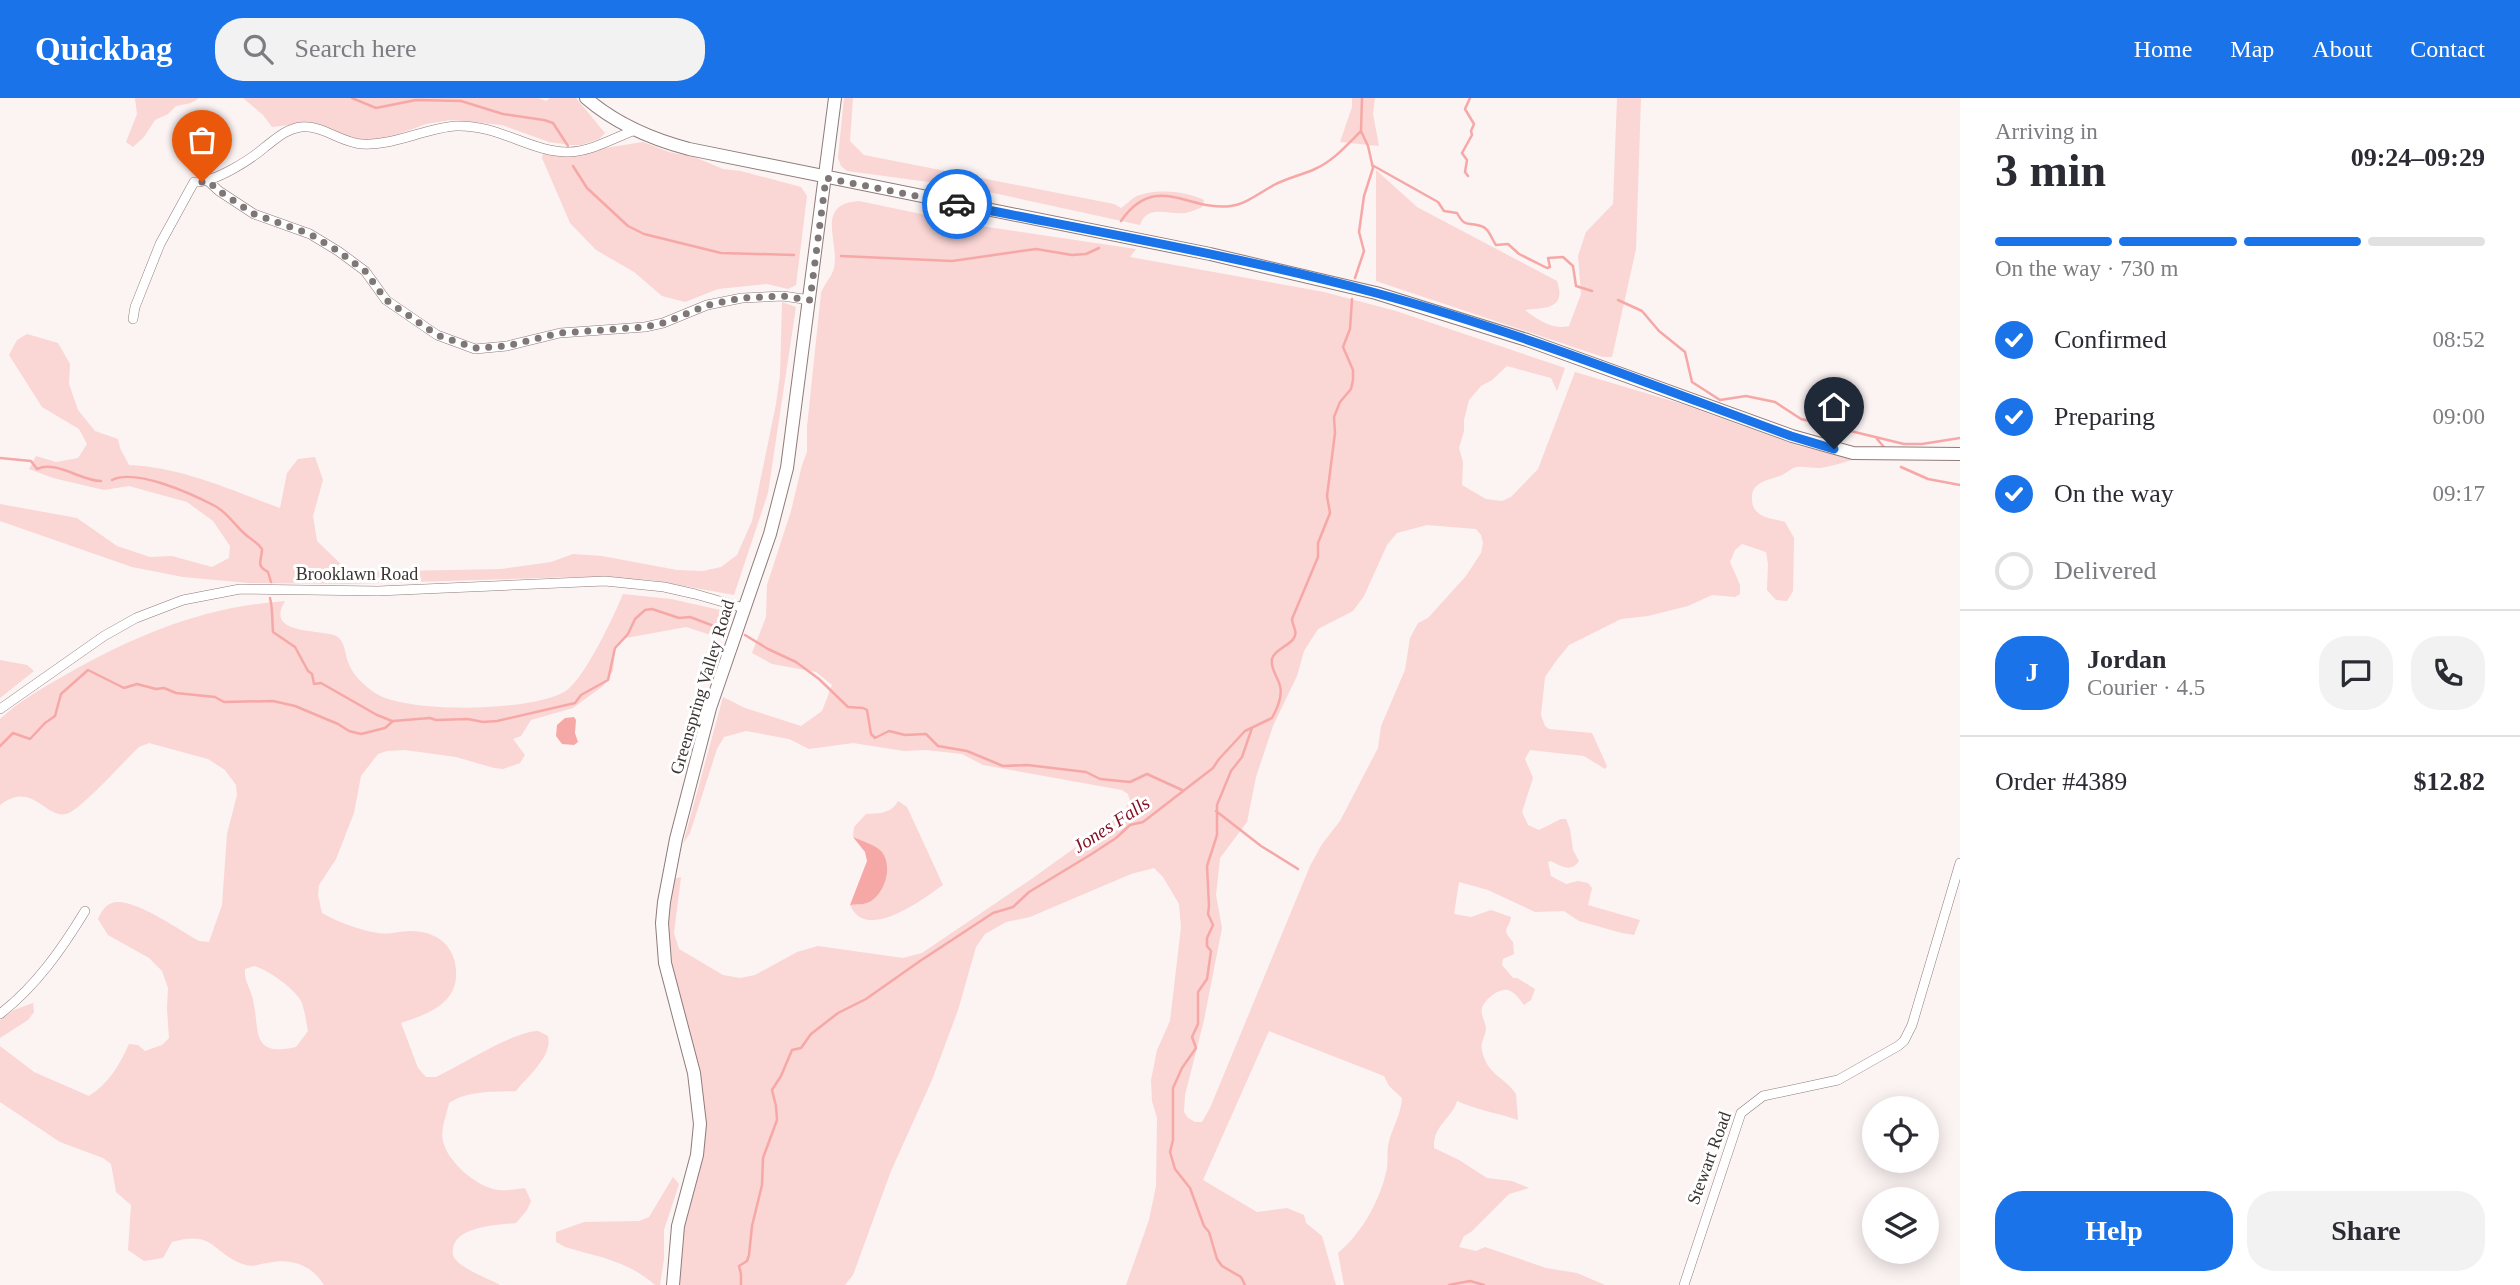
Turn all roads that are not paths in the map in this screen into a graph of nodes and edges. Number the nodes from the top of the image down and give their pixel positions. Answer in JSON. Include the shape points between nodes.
{"nodes":[{"id":1,"x":586,"y":98,"type":"edge"},
{"id":2,"x":835,"y":98,"type":"edge"},
{"id":3,"x":635,"y":131,"type":"junction"},
{"id":4,"x":826,"y":178,"type":"junction"},
{"id":5,"x":208,"y":181,"type":"junction"},
{"id":6,"x":810,"y":300,"type":"junction"},
{"id":7,"x":133,"y":319,"type":"dead end"},
{"id":8,"x":1960,"y":454,"type":"edge"},
{"id":9,"x":744,"y":608,"type":"junction"},
{"id":10,"x":0,"y":709,"type":"edge"},
{"id":11,"x":1960,"y":863,"type":"edge"},
{"id":12,"x":85,"y":911,"type":"dead end"},
{"id":13,"x":0,"y":1014,"type":"edge"},
{"id":14,"x":673,"y":1285,"type":"edge"},
{"id":15,"x":1684,"y":1285,"type":"edge"}],
"edges":[{"from":1,"to":3,"type":"main road"},
{"from":2,"to":4,"type":"main road","name":"Greenspring Valley Road"},
{"from":3,"to":4,"type":"main road","via":[[689,149]]},
{"from":3,"to":5,"type":"street","via":[[566,152],[471,126],[437,128],[364,145],[310,127],[300,128],[289,130]]},
{"from":4,"to":6,"type":"main road","name":"Greenspring Valley Road"},
{"from":4,"to":8,"type":"main road","via":[[1223,257],[1376,293],[1527,340],[1834,449],[1876,455]]},
{"from":5,"to":6,"type":"street","via":[[254,214],[310,234],[338,251],[365,271],[386,300],[437,335],[475,348],[507,346],[560,333],[645,327],[742,298]]},
{"from":5,"to":7,"type":"street","via":[[194,181],[172,221]]},
{"from":6,"to":9,"type":"main road","name":"Greenspring Valley Road","via":[[787,468]]},
{"from":9,"to":10,"type":"street","name":"Brooklawn Road","via":[[664,587],[605,582],[378,591],[240,589],[183,600],[136,618]]},
{"from":9,"to":14,"type":"main road","name":"Greenspring Valley Road","via":[[697,755],[663,913],[665,963],[694,1073],[700,1116],[696,1155],[678,1226]]},
{"from":11,"to":15,"type":"street","name":"Stewart Road","via":[[1904,1041],[1838,1080],[1763,1096],[1741,1113]]},
{"from":12,"to":13,"type":"street","via":[[51,964]]}]}
